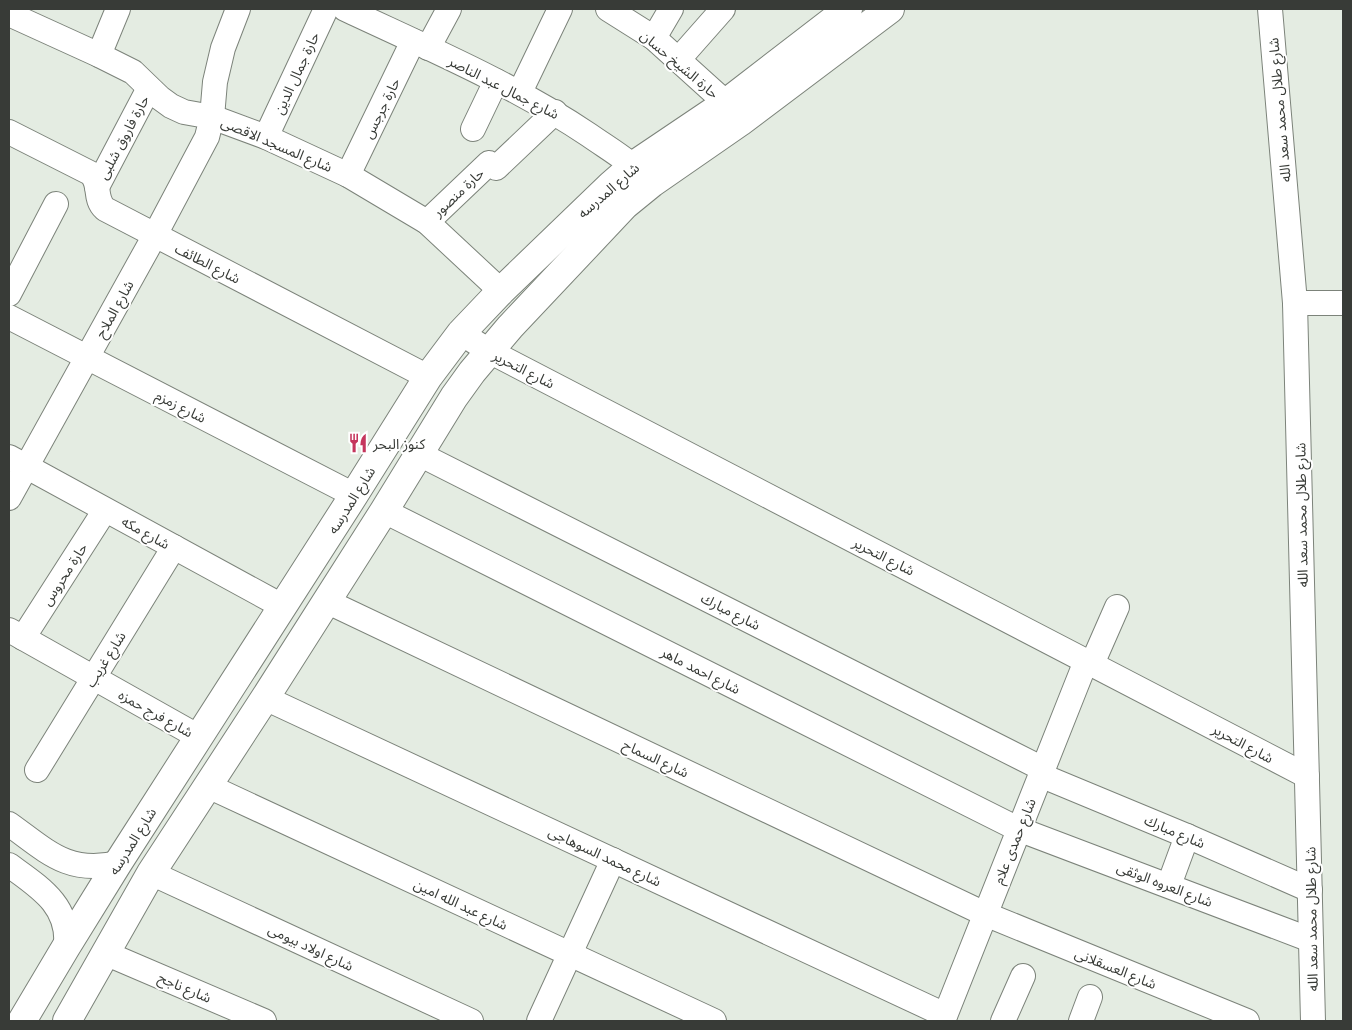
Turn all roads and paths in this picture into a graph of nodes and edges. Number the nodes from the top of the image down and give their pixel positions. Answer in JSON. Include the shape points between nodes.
{"nodes":[{"id":1,"x":10,"y":9,"type":"edge"},
{"id":2,"x":118,"y":9,"type":"edge"},
{"id":3,"x":238,"y":9,"type":"edge"},
{"id":4,"x":326,"y":9,"type":"edge"},
{"id":5,"x":345,"y":9,"type":"edge"},
{"id":6,"x":450,"y":9,"type":"edge"},
{"id":7,"x":560,"y":9,"type":"edge"},
{"id":8,"x":608,"y":9,"type":"edge"},
{"id":9,"x":671,"y":9,"type":"edge"},
{"id":10,"x":723,"y":9,"type":"edge"},
{"id":11,"x":848,"y":9,"type":"edge"},
{"id":12,"x":890,"y":9,"type":"edge"},
{"id":13,"x":1270,"y":9,"type":"edge"},
{"id":14,"x":9,"y":14,"type":"edge"},
{"id":15,"x":654,"y":38,"type":"junction"},
{"id":16,"x":421,"y":45,"type":"junction"},
{"id":17,"x":99,"y":55,"type":"junction"},
{"id":18,"x":678,"y":60,"type":"junction"},
{"id":19,"x":496,"y":81,"type":"junction"},
{"id":20,"x":149,"y":88,"type":"junction"},
{"id":21,"x":520,"y":92,"type":"junction"},
{"id":22,"x":726,"y":103,"type":"junction"},
{"id":23,"x":555,"y":112,"type":"junction"},
{"id":24,"x":212,"y":117,"type":"junction"},
{"id":25,"x":473,"y":129,"type":"dead end"},
{"id":26,"x":9,"y":132,"type":"edge"},
{"id":27,"x":266,"y":136,"type":"junction"},
{"id":28,"x":643,"y":174,"type":"junction"},
{"id":29,"x":348,"y":175,"type":"junction"},
{"id":30,"x":97,"y":187,"type":"junction"},
{"id":31,"x":56,"y":204,"type":"dead end"},
{"id":32,"x":427,"y":222,"type":"junction"},
{"id":33,"x":155,"y":235,"type":"junction"},
{"id":34,"x":500,"y":291,"type":"junction"},
{"id":35,"x":9,"y":294,"type":"edge"},
{"id":36,"x":1295,"y":303,"type":"junction"},
{"id":37,"x":1343,"y":303,"type":"edge"},
{"id":38,"x":9,"y":317,"type":"edge"},
{"id":39,"x":462,"y":334,"type":"junction"},
{"id":40,"x":489,"y":351,"type":"junction"},
{"id":41,"x":87,"y":358,"type":"junction"},
{"id":42,"x":428,"y":377,"type":"junction"},
{"id":43,"x":420,"y":454,"type":"junction"},
{"id":44,"x":17,"y":462,"type":"edge"},
{"id":45,"x":354,"y":495,"type":"junction"},
{"id":46,"x":9,"y":498,"type":"edge"},
{"id":47,"x":105,"y":510,"type":"junction"},
{"id":48,"x":384,"y":511,"type":"junction"},
{"id":49,"x":174,"y":547,"type":"junction"},
{"id":50,"x":326,"y":601,"type":"junction"},
{"id":51,"x":282,"y":606,"type":"junction"},
{"id":52,"x":1117,"y":607,"type":"dead end"},
{"id":53,"x":16,"y":634,"type":"edge"},
{"id":54,"x":1089,"y":662,"type":"junction"},
{"id":55,"x":94,"y":678,"type":"junction"},
{"id":56,"x":265,"y":698,"type":"junction"},
{"id":57,"x":199,"y":737,"type":"junction"},
{"id":58,"x":37,"y":770,"type":"dead end"},
{"id":59,"x":1042,"y":772,"type":"junction"},
{"id":60,"x":1307,"y":776,"type":"junction"},
{"id":61,"x":208,"y":786,"type":"junction"},
{"id":62,"x":9,"y":824,"type":"edge"},
{"id":63,"x":1018,"y":829,"type":"junction"},
{"id":64,"x":1187,"y":836,"type":"junction"},
{"id":65,"x":613,"y":860,"type":"junction"},
{"id":66,"x":118,"y":864,"type":"junction"},
{"id":67,"x":9,"y":865,"type":"edge"},
{"id":68,"x":151,"y":873,"type":"junction"},
{"id":69,"x":1169,"y":885,"type":"junction"},
{"id":70,"x":1310,"y":890,"type":"junction"},
{"id":71,"x":985,"y":914,"type":"junction"},
{"id":72,"x":1311,"y":940,"type":"junction"},
{"id":73,"x":66,"y":947,"type":"junction"},
{"id":74,"x":105,"y":953,"type":"junction"},
{"id":75,"x":570,"y":954,"type":"junction"},
{"id":76,"x":1023,"y":976,"type":"dead end"},
{"id":77,"x":1090,"y":997,"type":"dead end"},
{"id":78,"x":944,"y":1018,"type":"edge"},
{"id":79,"x":22,"y":1021,"type":"edge"},
{"id":80,"x":67,"y":1021,"type":"edge"},
{"id":81,"x":264,"y":1021,"type":"edge"},
{"id":82,"x":471,"y":1021,"type":"edge"},
{"id":83,"x":539,"y":1021,"type":"edge"},
{"id":84,"x":714,"y":1021,"type":"edge"},
{"id":85,"x":1003,"y":1021,"type":"edge"},
{"id":86,"x":1081,"y":1021,"type":"edge"},
{"id":87,"x":1247,"y":1021,"type":"edge"},
{"id":88,"x":1313,"y":1021,"type":"edge"}],
"edges":[{"from":1,"to":14,"type":"street"},
{"from":2,"to":17,"type":"street"},
{"from":3,"to":24,"type":"street","name":"شارع الملاح","via":[[218,65]]},
{"from":4,"to":27,"type":"street","name":"حارة جمال الدين"},
{"from":5,"to":16,"type":"street","name":"شارع جمال عبد الناصر"},
{"from":6,"to":16,"type":"street","name":"حارة جرجس"},
{"from":7,"to":21,"type":"street"},
{"from":8,"to":15,"type":"street","name":"حارة الشيخ حسان"},
{"from":9,"to":15,"type":"street"},
{"from":10,"to":18,"type":"street"},
{"from":11,"to":22,"type":"main road","name":"شارع المدرسه"},
{"from":12,"to":28,"type":"main road","name":"شارع المدرسه","via":[[740,122]]},
{"from":13,"to":36,"type":"street","name":"شارع طلال محمد سعد الله"},
{"from":14,"to":17,"type":"street","name":"شارع المسجد الاقصى"},
{"from":15,"to":18,"type":"street","name":"حارة الشيخ حسان"},
{"from":16,"to":19,"type":"street","name":"شارع جمال عبد الناصر"},
{"from":16,"to":29,"type":"street","name":"حارة جرجس"},
{"from":17,"to":20,"type":"street","name":"شارع المسجد الاقصى","via":[[133,72]]},
{"from":18,"to":22,"type":"street","name":"حارة الشيخ حسان"},
{"from":19,"to":21,"type":"street","name":"شارع جمال عبد الناصر"},
{"from":19,"to":25,"type":"street"},
{"from":20,"to":24,"type":"street","name":"شارع المسجد الاقصى","via":[[184,112]]},
{"from":20,"to":30,"type":"street","name":"حارة فاروق شلبى"},
{"from":21,"to":23,"type":"street","name":"شارع جمال عبد الناصر"},
{"from":22,"to":28,"type":"main road","name":"شارع المدرسه"},
{"from":23,"to":28,"type":"street","name":"شارع جمال عبد الناصر"},
{"from":23,"to":32,"type":"street","name":"حارة منصور","via":[[496,168],[488,163]]},
{"from":24,"to":27,"type":"street","name":"شارع المسجد الاقصى"},
{"from":24,"to":33,"type":"street","name":"شارع الملاح","via":[[207,137]]},
{"from":26,"to":30,"type":"street","name":"شارع الطائف","via":[[90,173]]},
{"from":27,"to":29,"type":"street","name":"شارع المسجد الاقصى"},
{"from":28,"to":34,"type":"main road","name":"شارع المدرسه","via":[[587,207]]},
{"from":28,"to":40,"type":"main road","name":"شارع المدرسه","via":[[625,205]]},
{"from":29,"to":32,"type":"street","name":"شارع المسجد الاقصى"},
{"from":30,"to":33,"type":"street","name":"شارع الطائف","via":[[98,201],[105,209]]},
{"from":31,"to":35,"type":"street"},
{"from":32,"to":34,"type":"street","name":"شارع المسجد الاقصى"},
{"from":33,"to":41,"type":"street","name":"شارع الملاح"},
{"from":33,"to":42,"type":"street","name":"شارع الطائف"},
{"from":34,"to":39,"type":"main road","name":"شارع المدرسه"},
{"from":36,"to":37,"type":"street"},
{"from":36,"to":60,"type":"street","name":"شارع طلال محمد سعد الله"},
{"from":38,"to":41,"type":"street","name":"شارع زمزم"},
{"from":39,"to":40,"type":"street","name":"شارع التحرير"},
{"from":39,"to":42,"type":"main road","name":"شارع المدرسه"},
{"from":40,"to":43,"type":"main road","name":"شارع المدرسه","via":[[454,396]]},
{"from":40,"to":54,"type":"street","name":"شارع التحرير"},
{"from":41,"to":44,"type":"street","name":"شارع الملاح"},
{"from":41,"to":45,"type":"street","name":"شارع زمزم"},
{"from":42,"to":45,"type":"main road","name":"شارع المدرسه"},
{"from":43,"to":48,"type":"main road","name":"شارع المدرسه"},
{"from":43,"to":59,"type":"street","name":"شارع مبارك"},
{"from":44,"to":46,"type":"street","name":"شارع الملاح"},
{"from":44,"to":47,"type":"street","name":"شارع مكه"},
{"from":45,"to":51,"type":"main road","name":"شارع المدرسه"},
{"from":47,"to":49,"type":"street","name":"شارع مكه"},
{"from":47,"to":53,"type":"street","name":"حارة محروس"},
{"from":48,"to":50,"type":"main road","name":"شارع المدرسه"},
{"from":48,"to":63,"type":"street","name":"شارع احمد ماهر"},
{"from":49,"to":51,"type":"street","name":"شارع مكه"},
{"from":49,"to":55,"type":"street","name":"شارع غريب"},
{"from":50,"to":56,"type":"main road","name":"شارع المدرسه"},
{"from":50,"to":71,"type":"street","name":"شارع السماح"},
{"from":51,"to":57,"type":"main road","name":"شارع المدرسه"},
{"from":52,"to":54,"type":"street","name":"شارع حمدى علام"},
{"from":53,"to":55,"type":"street","name":"شارع فرج حمزه"},
{"from":54,"to":59,"type":"street","name":"شارع حمدى علام"},
{"from":54,"to":60,"type":"street","name":"شارع التحرير"},
{"from":55,"to":57,"type":"street","name":"شارع فرج حمزه"},
{"from":55,"to":58,"type":"street","name":"شارع غريب"},
{"from":56,"to":61,"type":"main road","name":"شارع المدرسه"},
{"from":56,"to":65,"type":"street","name":"شارع محمد السوهاجى"},
{"from":57,"to":66,"type":"main road","name":"شارع المدرسه"},
{"from":59,"to":63,"type":"street","name":"شارع حمدى علام"},
{"from":59,"to":64,"type":"street","name":"شارع مبارك"},
{"from":60,"to":70,"type":"street","name":"شارع طلال محمد سعد الله"},
{"from":61,"to":68,"type":"main road","name":"شارع المدرسه"},
{"from":61,"to":75,"type":"street","name":"شارع عبد الله امين"},
{"from":62,"to":66,"type":"street","via":[[66,862],[92,867]]},
{"from":63,"to":69,"type":"street","name":"شارع العروه الوثقى"},
{"from":63,"to":71,"type":"street","name":"شارع حمدى علام"},
{"from":64,"to":69,"type":"street"},
{"from":64,"to":70,"type":"street","name":"شارع مبارك"},
{"from":65,"to":75,"type":"street"},
{"from":65,"to":78,"type":"street","name":"شارع محمد السوهاجى"},
{"from":66,"to":73,"type":"main road","name":"شارع المدرسه"},
{"from":67,"to":73,"type":"street","via":[[46,893],[56,905],[67,933]]},
{"from":68,"to":74,"type":"main road","name":"شارع المدرسه"},
{"from":68,"to":82,"type":"street","name":"شارع اولاد بيومى"},
{"from":69,"to":72,"type":"street","name":"شارع العروه الوثقى"},
{"from":70,"to":72,"type":"street","name":"شارع طلال محمد سعد الله"},
{"from":71,"to":78,"type":"street","name":"شارع حمدى علام"},
{"from":71,"to":87,"type":"street","name":"شارع العسقلانى"},
{"from":72,"to":88,"type":"street","name":"شارع طلال محمد سعد الله"},
{"from":73,"to":79,"type":"main road","name":"شارع المدرسه"},
{"from":74,"to":80,"type":"main road","name":"شارع المدرسه"},
{"from":74,"to":81,"type":"street","name":"شارع ناجح"},
{"from":75,"to":83,"type":"street"},
{"from":75,"to":84,"type":"street","name":"شارع عبد الله امين"},
{"from":76,"to":85,"type":"street"},
{"from":77,"to":86,"type":"street"}]}
